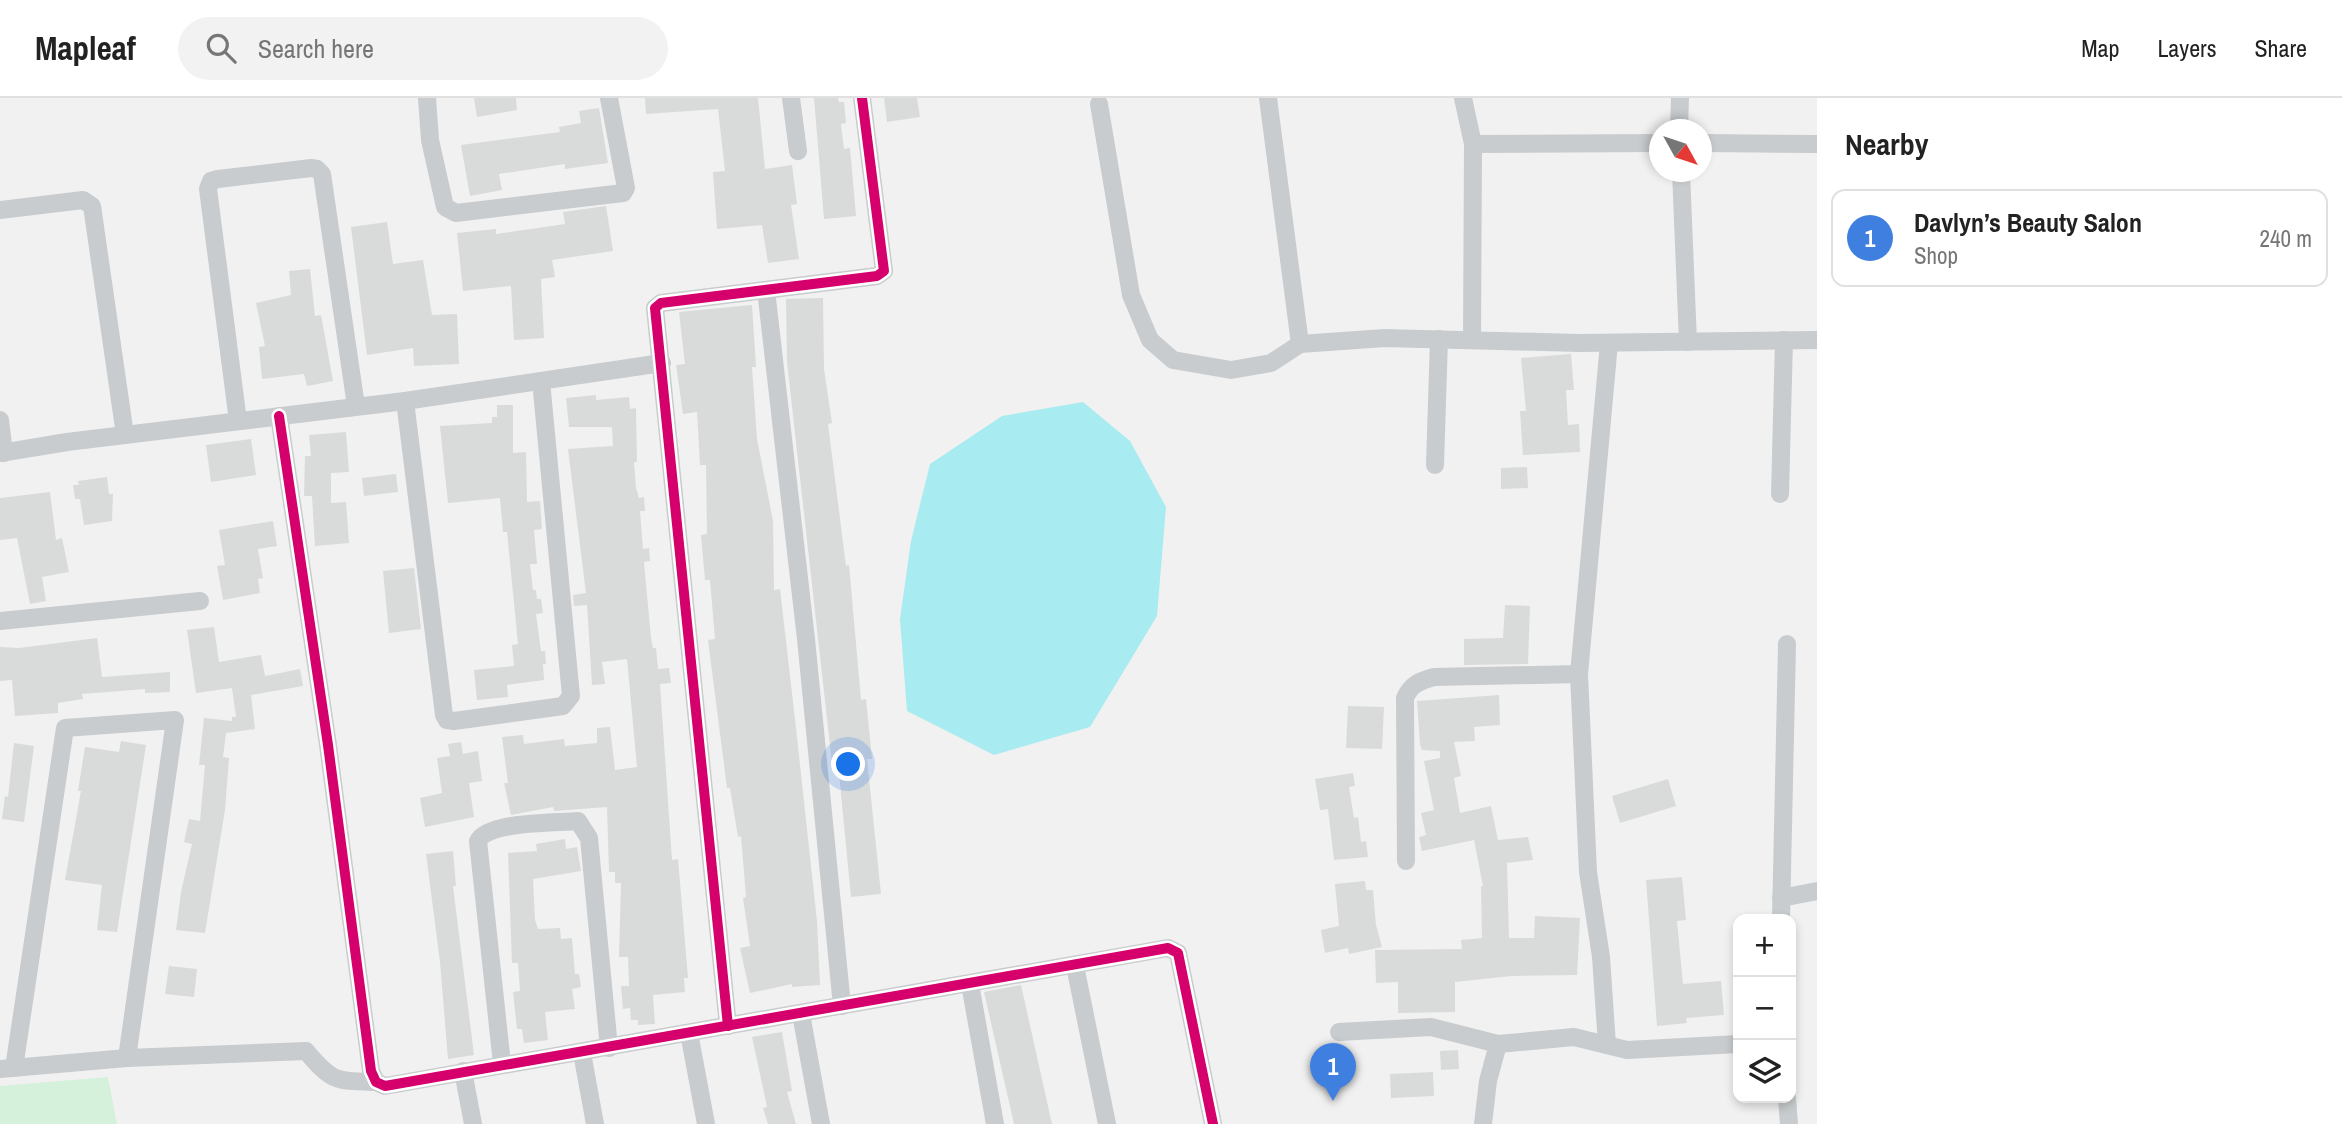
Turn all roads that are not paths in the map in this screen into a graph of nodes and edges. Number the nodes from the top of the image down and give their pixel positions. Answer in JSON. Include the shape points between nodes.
{"nodes":[{"id":1,"x":427,"y":98,"type":"edge"},
{"id":2,"x":609,"y":98,"type":"edge"},
{"id":3,"x":791,"y":98,"type":"edge"},
{"id":4,"x":862,"y":98,"type":"edge"},
{"id":5,"x":1268,"y":98,"type":"edge"},
{"id":6,"x":1463,"y":98,"type":"edge"},
{"id":7,"x":1680,"y":98,"type":"edge"},
{"id":8,"x":1099,"y":104,"type":"dead end"},
{"id":9,"x":1679,"y":119,"type":"edge"},
{"id":10,"x":1649,"y":143,"type":"edge"},
{"id":11,"x":1712,"y":143,"type":"edge"},
{"id":12,"x":1473,"y":144,"type":"junction"},
{"id":13,"x":1817,"y":144,"type":"edge"},
{"id":14,"x":798,"y":152,"type":"dead end"},
{"id":15,"x":1682,"y":182,"type":"edge"},
{"id":16,"x":0,"y":210,"type":"edge"},
{"id":17,"x":766,"y":290,"type":"junction"},
{"id":18,"x":1439,"y":339,"type":"junction"},
{"id":19,"x":1472,"y":340,"type":"junction"},
{"id":20,"x":1784,"y":340,"type":"junction"},
{"id":21,"x":1817,"y":340,"type":"edge"},
{"id":22,"x":1688,"y":342,"type":"junction"},
{"id":23,"x":1609,"y":343,"type":"junction"},
{"id":24,"x":1300,"y":344,"type":"junction"},
{"id":25,"x":662,"y":363,"type":"junction"},
{"id":26,"x":541,"y":381,"type":"junction"},
{"id":27,"x":405,"y":401,"type":"junction"},
{"id":28,"x":356,"y":406,"type":"junction"},
{"id":29,"x":279,"y":416,"type":"junction"},
{"id":30,"x":0,"y":420,"type":"edge"},
{"id":31,"x":238,"y":421,"type":"junction"},
{"id":32,"x":125,"y":435,"type":"junction"},
{"id":33,"x":2,"y":453,"type":"edge"},
{"id":34,"x":1435,"y":465,"type":"dead end"},
{"id":35,"x":1780,"y":494,"type":"dead end"},
{"id":36,"x":200,"y":601,"type":"dead end"},
{"id":37,"x":0,"y":621,"type":"edge"},
{"id":38,"x":1787,"y":644,"type":"dead end"},
{"id":39,"x":1579,"y":674,"type":"junction"},
{"id":40,"x":1406,"y":861,"type":"dead end"},
{"id":41,"x":1817,"y":891,"type":"edge"},
{"id":42,"x":1782,"y":898,"type":"junction"},
{"id":43,"x":1781,"y":914,"type":"edge"},
{"id":44,"x":1075,"y":966,"type":"junction"},
{"id":45,"x":970,"y":984,"type":"junction"},
{"id":46,"x":842,"y":1006,"type":"junction"},
{"id":47,"x":800,"y":1014,"type":"junction"},
{"id":48,"x":729,"y":1026,"type":"junction"},
{"id":49,"x":1339,"y":1032,"type":"dead end"},
{"id":50,"x":689,"y":1033,"type":"junction"},
{"id":51,"x":1498,"y":1044,"type":"junction"},
{"id":52,"x":1733,"y":1044,"type":"edge"},
{"id":53,"x":1607,"y":1045,"type":"junction"},
{"id":54,"x":609,"y":1048,"type":"junction"},
{"id":55,"x":582,"y":1053,"type":"junction"},
{"id":56,"x":127,"y":1058,"type":"junction"},
{"id":57,"x":502,"y":1064,"type":"junction"},
{"id":58,"x":7,"y":1068,"type":"edge"},
{"id":59,"x":463,"y":1071,"type":"junction"},
{"id":60,"x":376,"y":1082,"type":"junction"},
{"id":61,"x":1787,"y":1103,"type":"edge"},
{"id":62,"x":472,"y":1124,"type":"edge"},
{"id":63,"x":595,"y":1124,"type":"edge"},
{"id":64,"x":706,"y":1124,"type":"edge"},
{"id":65,"x":821,"y":1124,"type":"edge"},
{"id":66,"x":995,"y":1124,"type":"edge"},
{"id":67,"x":1107,"y":1124,"type":"edge"},
{"id":68,"x":1213,"y":1124,"type":"edge"},
{"id":69,"x":1483,"y":1124,"type":"edge"},
{"id":70,"x":1789,"y":1124,"type":"edge"}],
"edges":[{"from":1,"to":2,"type":"street","via":[[430,140],[445,207],[456,213],[624,193]]},
{"from":3,"to":14,"type":"street"},
{"from":4,"to":17,"type":"street","via":[[884,271],[877,276]]},
{"from":5,"to":24,"type":"street"},
{"from":6,"to":12,"type":"street"},
{"from":7,"to":9,"type":"street"},
{"from":8,"to":24,"type":"street","via":[[1131,295],[1150,340],[1173,360],[1231,370],[1271,363]]},
{"from":10,"to":12,"type":"street"},
{"from":11,"to":13,"type":"street"},
{"from":12,"to":19,"type":"street"},
{"from":15,"to":22,"type":"street"},
{"from":16,"to":32,"type":"street","via":[[83,200],[92,206]]},
{"from":17,"to":25,"type":"street","via":[[661,303],[654,314]]},
{"from":17,"to":46,"type":"street"},
{"from":18,"to":19,"type":"street"},
{"from":18,"to":24,"type":"street"},
{"from":18,"to":34,"type":"street"},
{"from":19,"to":23,"type":"street"},
{"from":20,"to":21,"type":"street"},
{"from":20,"to":22,"type":"street"},
{"from":20,"to":35,"type":"street"},
{"from":22,"to":23,"type":"street"},
{"from":23,"to":39,"type":"street"},
{"from":25,"to":26,"type":"street"},
{"from":25,"to":48,"type":"street"},
{"from":26,"to":27,"type":"street"},
{"from":26,"to":27,"type":"street","via":[[571,696],[563,706],[454,720],[444,715]]},
{"from":27,"to":28,"type":"street"},
{"from":28,"to":29,"type":"street"},
{"from":28,"to":31,"type":"street","via":[[322,174],[311,168],[218,179],[211,181],[208,189]]},
{"from":29,"to":31,"type":"street"},
{"from":29,"to":60,"type":"street"},
{"from":30,"to":33,"type":"street"},
{"from":31,"to":32,"type":"street"},
{"from":32,"to":33,"type":"street"},
{"from":36,"to":37,"type":"street"},
{"from":38,"to":42,"type":"street"},
{"from":39,"to":40,"type":"street","via":[[1434,677],[1409,689],[1405,698]]},
{"from":39,"to":53,"type":"street","via":[[1588,872],[1601,957]]},
{"from":41,"to":42,"type":"street"},
{"from":42,"to":43,"type":"street"},
{"from":44,"to":45,"type":"street"},
{"from":44,"to":67,"type":"street"},
{"from":44,"to":68,"type":"street","via":[[1175,949]]},
{"from":45,"to":46,"type":"street"},
{"from":45,"to":66,"type":"street"},
{"from":46,"to":47,"type":"street"},
{"from":47,"to":48,"type":"street"},
{"from":47,"to":65,"type":"street"},
{"from":48,"to":50,"type":"street"},
{"from":49,"to":51,"type":"street","via":[[1431,1027]]},
{"from":50,"to":54,"type":"street"},
{"from":50,"to":64,"type":"street"},
{"from":51,"to":53,"type":"street","via":[[1574,1037]]},
{"from":51,"to":69,"type":"street"},
{"from":52,"to":53,"type":"street","via":[[1648,1051]]},
{"from":54,"to":55,"type":"street"},
{"from":54,"to":57,"type":"street","via":[[585,829],[578,821],[494,828],[478,841]]},
{"from":55,"to":57,"type":"street"},
{"from":55,"to":63,"type":"street"},
{"from":56,"to":58,"type":"street"},
{"from":56,"to":58,"type":"street","via":[[176,720],[65,728]]},
{"from":56,"to":60,"type":"street","via":[[306,1051],[338,1082]]},
{"from":57,"to":59,"type":"street"},
{"from":59,"to":60,"type":"street","via":[[385,1086]]},
{"from":59,"to":62,"type":"street"},
{"from":61,"to":70,"type":"street"}]}
